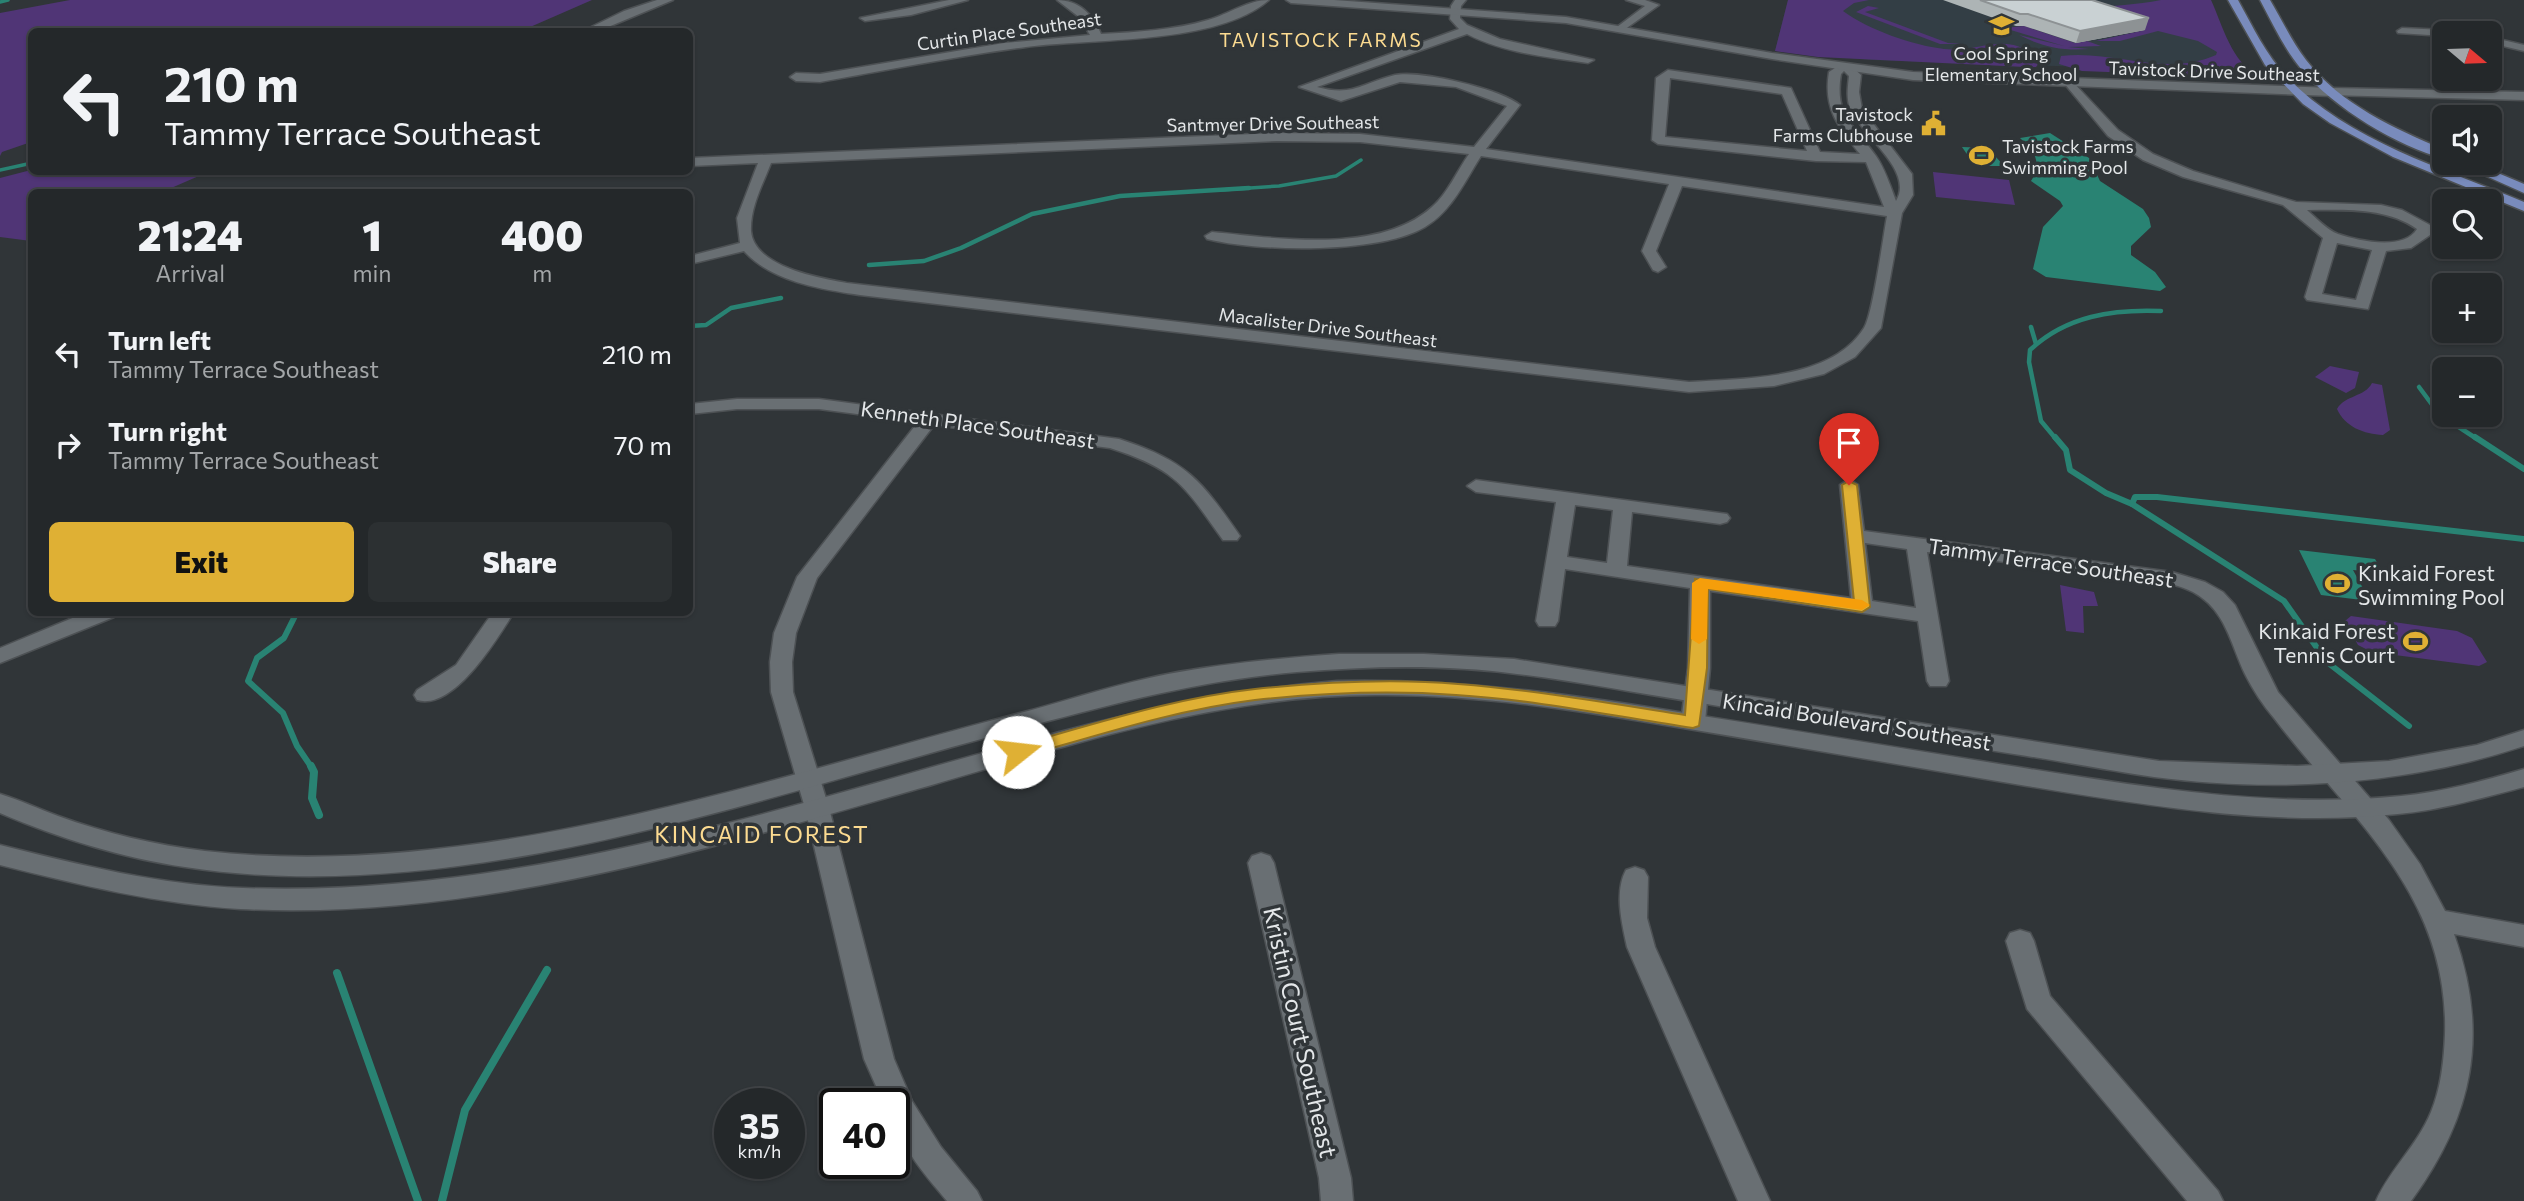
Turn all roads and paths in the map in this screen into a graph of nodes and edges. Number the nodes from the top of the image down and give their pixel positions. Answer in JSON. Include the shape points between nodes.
{"nodes":[{"id":1,"x":668,"y":0,"type":"edge"},
{"id":2,"x":963,"y":0,"type":"edge"},
{"id":3,"x":1062,"y":0,"type":"edge"},
{"id":4,"x":1264,"y":0,"type":"edge"},
{"id":5,"x":1291,"y":0,"type":"edge"},
{"id":6,"x":1631,"y":0,"type":"edge"},
{"id":7,"x":2233,"y":0,"type":"edge"},
{"id":8,"x":2265,"y":0,"type":"edge"},
{"id":9,"x":1458,"y":6,"type":"edge"},
{"id":10,"x":865,"y":18,"type":"dead end"},
{"id":11,"x":595,"y":28,"type":"edge"},
{"id":12,"x":1622,"y":29,"type":"junction"},
{"id":13,"x":1467,"y":30,"type":"junction"},
{"id":14,"x":2402,"y":31,"type":"dead end"},
{"id":15,"x":2432,"y":32,"type":"edge"},
{"id":16,"x":1096,"y":36,"type":"junction"},
{"id":17,"x":2502,"y":43,"type":"edge"},
{"id":18,"x":2524,"y":48,"type":"edge"},
{"id":19,"x":1588,"y":60,"type":"dead end"},
{"id":20,"x":1845,"y":66,"type":"junction"},
{"id":21,"x":796,"y":77,"type":"dead end"},
{"id":22,"x":2070,"y":83,"type":"junction"},
{"id":23,"x":2290,"y":86,"type":"junction"},
{"id":24,"x":2327,"y":88,"type":"junction"},
{"id":25,"x":2524,"y":96,"type":"edge"},
{"id":26,"x":1816,"y":108,"type":"junction"},
{"id":27,"x":2432,"y":149,"type":"edge"},
{"id":28,"x":1478,"y":151,"type":"junction"},
{"id":29,"x":1816,"y":157,"type":"junction"},
{"id":30,"x":1871,"y":158,"type":"junction"},
{"id":31,"x":766,"y":159,"type":"junction"},
{"id":32,"x":693,"y":162,"type":"edge"},
{"id":33,"x":2492,"y":175,"type":"edge"},
{"id":34,"x":1677,"y":180,"type":"junction"},
{"id":35,"x":2524,"y":188,"type":"edge"},
{"id":36,"x":2295,"y":206,"type":"junction"},
{"id":37,"x":2524,"y":207,"type":"edge"},
{"id":38,"x":1895,"y":213,"type":"junction"},
{"id":39,"x":1212,"y":236,"type":"dead end"},
{"id":40,"x":2331,"y":237,"type":"junction"},
{"id":41,"x":748,"y":245,"type":"junction"},
{"id":42,"x":2380,"y":247,"type":"junction"},
{"id":43,"x":693,"y":260,"type":"edge"},
{"id":44,"x":1658,"y":267,"type":"dead end"},
{"id":45,"x":693,"y":409,"type":"edge"},
{"id":46,"x":931,"y":417,"type":"junction"},
{"id":47,"x":1849,"y":485,"type":"dead end"},
{"id":48,"x":1476,"y":486,"type":"dead end"},
{"id":49,"x":1566,"y":498,"type":"junction"},
{"id":50,"x":1623,"y":505,"type":"junction"},
{"id":51,"x":1720,"y":518,"type":"dead end"},
{"id":52,"x":1230,"y":536,"type":"dead end"},
{"id":53,"x":1854,"y":536,"type":"junction"},
{"id":54,"x":1916,"y":544,"type":"junction"},
{"id":55,"x":1556,"y":562,"type":"junction"},
{"id":56,"x":1616,"y":570,"type":"junction"},
{"id":57,"x":1700,"y":583,"type":"junction"},
{"id":58,"x":1862,"y":607,"type":"junction"},
{"id":59,"x":97,"y":616,"type":"edge"},
{"id":60,"x":501,"y":616,"type":"edge"},
{"id":61,"x":1927,"y":617,"type":"junction"},
{"id":62,"x":1547,"y":621,"type":"dead end"},
{"id":63,"x":0,"y":656,"type":"edge"},
{"id":64,"x":1937,"y":681,"type":"dead end"},
{"id":65,"x":425,"y":695,"type":"dead end"},
{"id":66,"x":1696,"y":696,"type":"junction"},
{"id":67,"x":1693,"y":722,"type":"junction"},
{"id":68,"x":2524,"y":738,"type":"edge"},
{"id":69,"x":2333,"y":773,"type":"junction"},
{"id":70,"x":806,"y":778,"type":"junction"},
{"id":71,"x":2524,"y":778,"type":"edge"},
{"id":72,"x":0,"y":803,"type":"edge"},
{"id":73,"x":817,"y":808,"type":"junction"},
{"id":74,"x":2363,"y":808,"type":"junction"},
{"id":75,"x":0,"y":855,"type":"edge"},
{"id":76,"x":1261,"y":863,"type":"dead end"},
{"id":77,"x":1635,"y":877,"type":"dead end"},
{"id":78,"x":2435,"y":920,"type":"junction"},
{"id":79,"x":2524,"y":936,"type":"edge"},
{"id":80,"x":2020,"y":941,"type":"dead end"},
{"id":81,"x":966,"y":1201,"type":"edge"},
{"id":82,"x":1337,"y":1201,"type":"edge"},
{"id":83,"x":1754,"y":1201,"type":"edge"},
{"id":84,"x":2207,"y":1201,"type":"edge"},
{"id":85,"x":2392,"y":1201,"type":"edge"}],
"edges":[{"from":1,"to":11,"type":"street"},
{"from":2,"to":10,"type":"street"},
{"from":3,"to":16,"type":"street","via":[[1093,24]]},
{"from":4,"to":16,"type":"street","name":"Curtin Place Southeast","via":[[1242,12],[1197,25]]},
{"from":5,"to":9,"type":"street","name":"Tavistock Drive Southeast"},
{"from":6,"to":12,"type":"street","via":[[1654,5]]},
{"from":7,"to":23,"type":"main road","via":[[2264,57]]},
{"from":8,"to":24,"type":"main road","via":[[2300,60]]},
{"from":9,"to":12,"type":"street","name":"Tavistock Drive Southeast"},
{"from":9,"to":13,"type":"street","via":[[1458,25]]},
{"from":12,"to":20,"type":"street","name":"Tavistock Drive Southeast"},
{"from":13,"to":19,"type":"street","via":[[1488,39]]},
{"from":13,"to":28,"type":"street","via":[[1305,87],[1341,97],[1399,78],[1458,83],[1514,105]]},
{"from":14,"to":15,"type":"street"},
{"from":16,"to":21,"type":"street","name":"Curtin Place Southeast","via":[[820,78]]},
{"from":17,"to":18,"type":"street"},
{"from":20,"to":22,"type":"street","name":"Tavistock Drive Southeast","via":[[1913,76]]},
{"from":20,"to":23,"type":"street","name":"Tavistock Drive Southeast"},
{"from":20,"to":26,"type":"street","via":[[1835,72],[1830,97]]},
{"from":20,"to":38,"type":"street","name":"Macalister Drive Southeast","via":[[1855,75],[1856,109],[1905,174],[1906,195]]},
{"from":22,"to":23,"type":"street","name":"Tavistock Drive Southeast"},
{"from":22,"to":36,"type":"street","via":[[2113,133],[2148,157]]},
{"from":23,"to":24,"type":"street","name":"Tavistock Drive Southeast"},
{"from":23,"to":37,"type":"main road","via":[[2388,147]]},
{"from":24,"to":25,"type":"street","name":"Tavistock Drive Southeast"},
{"from":24,"to":27,"type":"main road","via":[[2384,125]]},
{"from":26,"to":29,"type":"street","via":[[1796,115]]},
{"from":26,"to":29,"type":"street","name":"Macalister Drive Southeast","via":[[1781,89],[1668,74],[1661,83],[1658,140]]},
{"from":26,"to":30,"type":"street","name":"Macalister Drive Southeast"},
{"from":28,"to":31,"type":"street","name":"Santmyer Drive Southeast","via":[[1388,139],[1305,137]]},
{"from":28,"to":34,"type":"street","name":"Santmyer Drive Southeast"},
{"from":28,"to":39,"type":"street","via":[[1438,210],[1399,232],[1317,244]]},
{"from":29,"to":30,"type":"street"},
{"from":30,"to":38,"type":"street","name":"Macalister Drive Southeast"},
{"from":31,"to":32,"type":"street","name":"Santmyer Drive Southeast"},
{"from":31,"to":41,"type":"street","via":[[745,222]]},
{"from":33,"to":35,"type":"main road"},
{"from":34,"to":38,"type":"street","name":"Santmyer Drive Southeast"},
{"from":34,"to":44,"type":"street","via":[[1649,251]]},
{"from":36,"to":40,"type":"street"},
{"from":36,"to":42,"type":"street","via":[[2391,212],[2425,228],[2424,235],[2413,243]]},
{"from":38,"to":41,"type":"street","name":"Macalister Drive Southeast","via":[[1877,320],[1860,345],[1834,362],[1797,376],[1719,387],[1649,385],[843,288],[776,267]]},
{"from":40,"to":42,"type":"street"},
{"from":40,"to":42,"type":"street","via":[[2313,297],[2353,306],[2362,306]]},
{"from":41,"to":43,"type":"street"},
{"from":45,"to":46,"type":"street","name":"Kenneth Place Southeast","via":[[819,404]]},
{"from":46,"to":52,"type":"street","name":"Kenneth Place Southeast","via":[[1089,438],[1154,458],[1192,484]]},
{"from":46,"to":70,"type":"street","via":[[824,552],[794,604],[782,652],[782,692]]},
{"from":47,"to":53,"type":"street"},
{"from":48,"to":49,"type":"street"},
{"from":49,"to":50,"type":"street"},
{"from":49,"to":55,"type":"street"},
{"from":50,"to":51,"type":"street"},
{"from":50,"to":56,"type":"street"},
{"from":53,"to":54,"type":"street","name":"Tammy Terrace Southeast"},
{"from":53,"to":58,"type":"street"},
{"from":54,"to":61,"type":"street","name":"Tammy Terrace Southeast"},
{"from":54,"to":69,"type":"street","name":"Tammy Terrace Southeast","via":[[2172,578],[2203,587],[2225,603],[2268,694]]},
{"from":55,"to":56,"type":"street"},
{"from":55,"to":62,"type":"street"},
{"from":56,"to":57,"type":"street"},
{"from":57,"to":58,"type":"street"},
{"from":57,"to":66,"type":"street"},
{"from":58,"to":61,"type":"street"},
{"from":59,"to":63,"type":"street"},
{"from":60,"to":65,"type":"street","via":[[464,670]]},
{"from":61,"to":64,"type":"street","name":"Tammy Terrace Southeast"},
{"from":66,"to":67,"type":"street"},
{"from":66,"to":69,"type":"street","name":"Kincaid Boulevard Southeast","via":[[2159,769],[2249,775]]},
{"from":66,"to":70,"type":"street","name":"Kincaid Boulevard Southeast","via":[[1514,666],[1438,660],[1253,666],[1166,682]]},
{"from":67,"to":73,"type":"street","name":"Kincaid Boulevard Southeast","via":[[1440,688],[1278,692],[1166,711]]},
{"from":67,"to":74,"type":"street","name":"Kincaid Boulevard Southeast","via":[[2168,799],[2245,807]]},
{"from":68,"to":69,"type":"street","name":"Kincaid Boulevard Southeast","via":[[2486,753],[2413,767]]},
{"from":69,"to":74,"type":"street","name":"Tammy Terrace Southeast"},
{"from":70,"to":72,"type":"street","name":"Kincaid Boulevard Southeast","via":[[612,828],[513,848],[302,866],[206,861],[139,848],[51,825]]},
{"from":70,"to":73,"type":"street"},
{"from":71,"to":74,"type":"street","name":"Kincaid Boulevard Southeast","via":[[2482,791]]},
{"from":73,"to":75,"type":"street","name":"Kincaid Boulevard Southeast","via":[[619,860],[530,878],[366,897],[234,900],[162,893],[49,871]]},
{"from":73,"to":81,"type":"street","via":[[879,1059],[912,1128]]},
{"from":74,"to":78,"type":"street","name":"Tammy Terrace Southeast","via":[[2397,850]]},
{"from":76,"to":82,"type":"street","name":"Kristin Court Southeast"},
{"from":77,"to":83,"type":"street","via":[[1634,918],[1645,956]]},
{"from":78,"to":79,"type":"street"},
{"from":78,"to":85,"type":"street","name":"Tammy Terrace Southeast","via":[[2457,989],[2458,1074],[2452,1102],[2429,1155]]},
{"from":80,"to":84,"type":"street","via":[[2038,1001]]}]}
